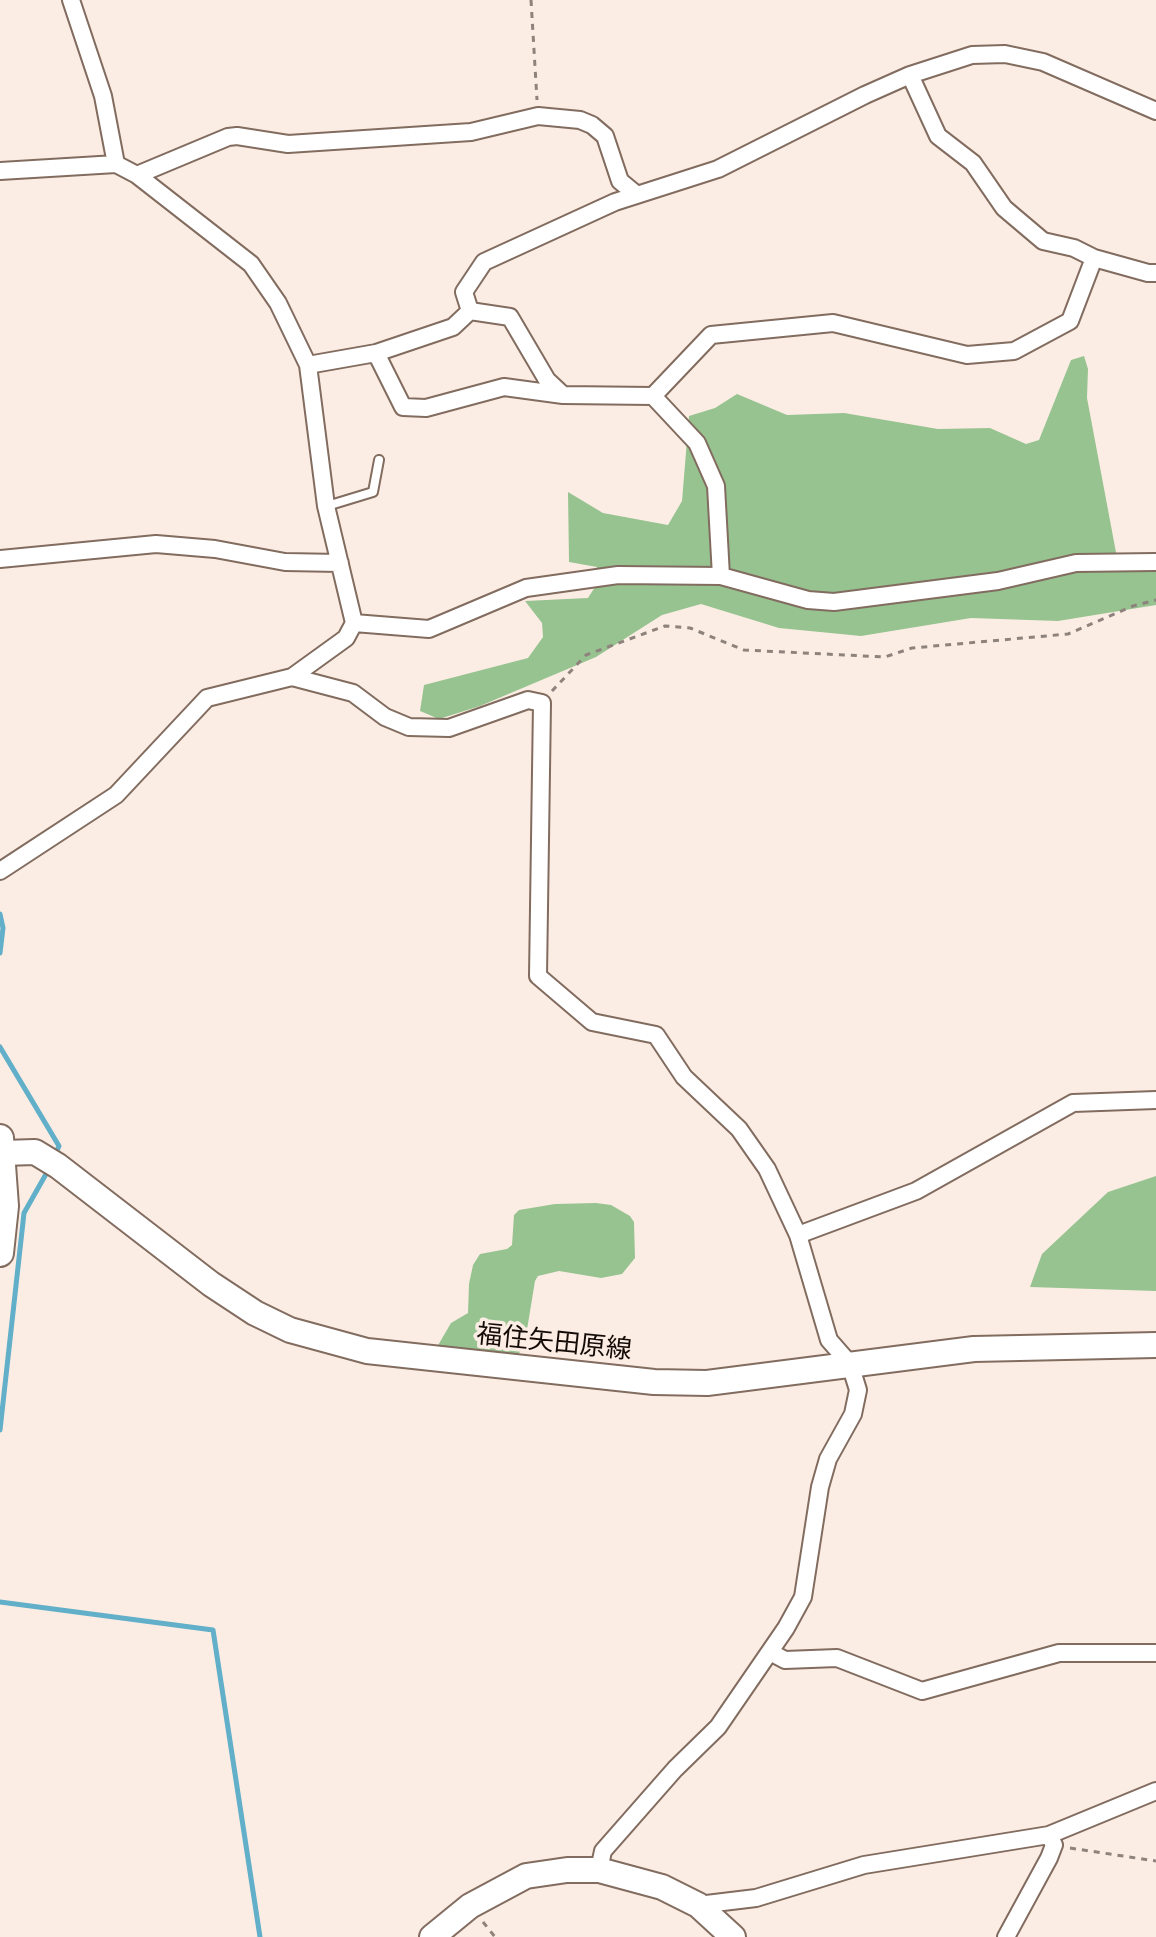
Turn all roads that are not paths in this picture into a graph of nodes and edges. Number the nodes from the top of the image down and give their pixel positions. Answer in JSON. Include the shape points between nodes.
{"nodes":[{"id":1,"x":71,"y":0,"type":"edge"},
{"id":2,"x":910,"y":75,"type":"junction"},
{"id":3,"x":1156,"y":111,"type":"edge"},
{"id":4,"x":116,"y":164,"type":"junction"},
{"id":5,"x":0,"y":171,"type":"edge"},
{"id":6,"x":137,"y":175,"type":"junction"},
{"id":7,"x":637,"y":195,"type":"junction"},
{"id":8,"x":1094,"y":258,"type":"junction"},
{"id":9,"x":1156,"y":273,"type":"edge"},
{"id":10,"x":470,"y":311,"type":"junction"},
{"id":11,"x":376,"y":353,"type":"junction"},
{"id":12,"x":308,"y":365,"type":"junction"},
{"id":13,"x":563,"y":395,"type":"junction"},
{"id":14,"x":653,"y":396,"type":"junction"},
{"id":15,"x":379,"y":460,"type":"dead end"},
{"id":16,"x":326,"y":506,"type":"junction"},
{"id":17,"x":0,"y":559,"type":"edge"},
{"id":18,"x":1156,"y":562,"type":"edge"},
{"id":19,"x":340,"y":563,"type":"junction"},
{"id":20,"x":721,"y":576,"type":"junction"},
{"id":21,"x":354,"y":623,"type":"junction"},
{"id":22,"x":292,"y":677,"type":"junction"},
{"id":23,"x":0,"y":871,"type":"edge"},
{"id":24,"x":1156,"y":1100,"type":"edge"},
{"id":25,"x":2,"y":1146,"type":"edge"},
{"id":26,"x":798,"y":1235,"type":"junction"},
{"id":27,"x":0,"y":1253,"type":"edge"},
{"id":28,"x":1156,"y":1345,"type":"edge"},
{"id":29,"x":850,"y":1364,"type":"junction"},
{"id":30,"x":770,"y":1652,"type":"junction"},
{"id":31,"x":1156,"y":1653,"type":"edge"},
{"id":32,"x":1156,"y":1791,"type":"edge"},
{"id":33,"x":1051,"y":1840,"type":"junction"},
{"id":34,"x":599,"y":1870,"type":"junction"},
{"id":35,"x":698,"y":1905,"type":"junction"},
{"id":36,"x":727,"y":1934,"type":"edge"},
{"id":37,"x":432,"y":1937,"type":"edge"},
{"id":38,"x":1006,"y":1937,"type":"edge"}],
"edges":[{"from":1,"to":4,"type":"street","via":[[103,96]]},
{"from":2,"to":3,"type":"street","via":[[972,55],[1005,54],[1043,62]]},
{"from":2,"to":7,"type":"street","via":[[718,169]]},
{"from":2,"to":8,"type":"street","via":[[938,136],[973,163],[1004,208],[1043,241]]},
{"from":4,"to":5,"type":"street"},
{"from":4,"to":6,"type":"street"},
{"from":6,"to":7,"type":"street","via":[[228,137],[288,144],[471,132],[538,116],[592,125],[605,136],[620,181]]},
{"from":6,"to":12,"type":"street","via":[[251,264],[278,303]]},
{"from":7,"to":10,"type":"street","via":[[484,262],[464,292]]},
{"from":8,"to":9,"type":"street"},
{"from":8,"to":14,"type":"street","via":[[1070,321],[1014,351],[967,355],[833,323],[711,335]]},
{"from":10,"to":11,"type":"street","via":[[453,327]]},
{"from":10,"to":13,"type":"street","via":[[510,317],[547,380]]},
{"from":11,"to":12,"type":"street"},
{"from":11,"to":13,"type":"street","via":[[403,407],[426,408],[504,387]]},
{"from":12,"to":16,"type":"street"},
{"from":13,"to":14,"type":"street"},
{"from":14,"to":20,"type":"street","via":[[697,443],[716,486]]},
{"from":15,"to":16,"type":"lane","via":[[373,492]]},
{"from":16,"to":19,"type":"street"},
{"from":17,"to":19,"type":"street","via":[[156,544],[285,562]]},
{"from":18,"to":20,"type":"street","via":[[1076,563],[998,581],[834,602]]},
{"from":19,"to":21,"type":"street"},
{"from":20,"to":21,"type":"street","via":[[618,575],[526,588],[429,629]]},
{"from":21,"to":22,"type":"street","via":[[346,638]]},
{"from":22,"to":23,"type":"street","via":[[207,698],[116,795]]},
{"from":22,"to":26,"type":"street","via":[[353,693],[409,727],[449,728],[528,700],[542,703],[538,976],[592,1022],[656,1035],[684,1077],[739,1129],[767,1169]]},
{"from":24,"to":26,"type":"street","via":[[1073,1103],[916,1191]]},
{"from":25,"to":27,"type":"main road","via":[[5,1206]]},
{"from":25,"to":29,"type":"main road","name":"福住矢田原線","via":[[35,1152],[53,1163],[255,1313],[290,1330],[367,1351],[654,1382],[707,1383]]},
{"from":26,"to":29,"type":"street","via":[[829,1340]]},
{"from":28,"to":29,"type":"main road","name":"福住矢田原線","via":[[974,1349]]},
{"from":29,"to":30,"type":"street","via":[[858,1390],[853,1414],[828,1459],[820,1487],[803,1597]]},
{"from":30,"to":31,"type":"street","via":[[785,1660],[837,1658],[922,1691],[1059,1653]]},
{"from":30,"to":34,"type":"street","via":[[718,1727],[603,1851]]},
{"from":32,"to":33,"type":"street"},
{"from":33,"to":35,"type":"street","via":[[864,1865],[756,1898]]},
{"from":33,"to":38,"type":"street"},
{"from":34,"to":35,"type":"main road","via":[[662,1887]]},
{"from":34,"to":37,"type":"main road","via":[[526,1876],[470,1906]]},
{"from":35,"to":36,"type":"main road"}]}
